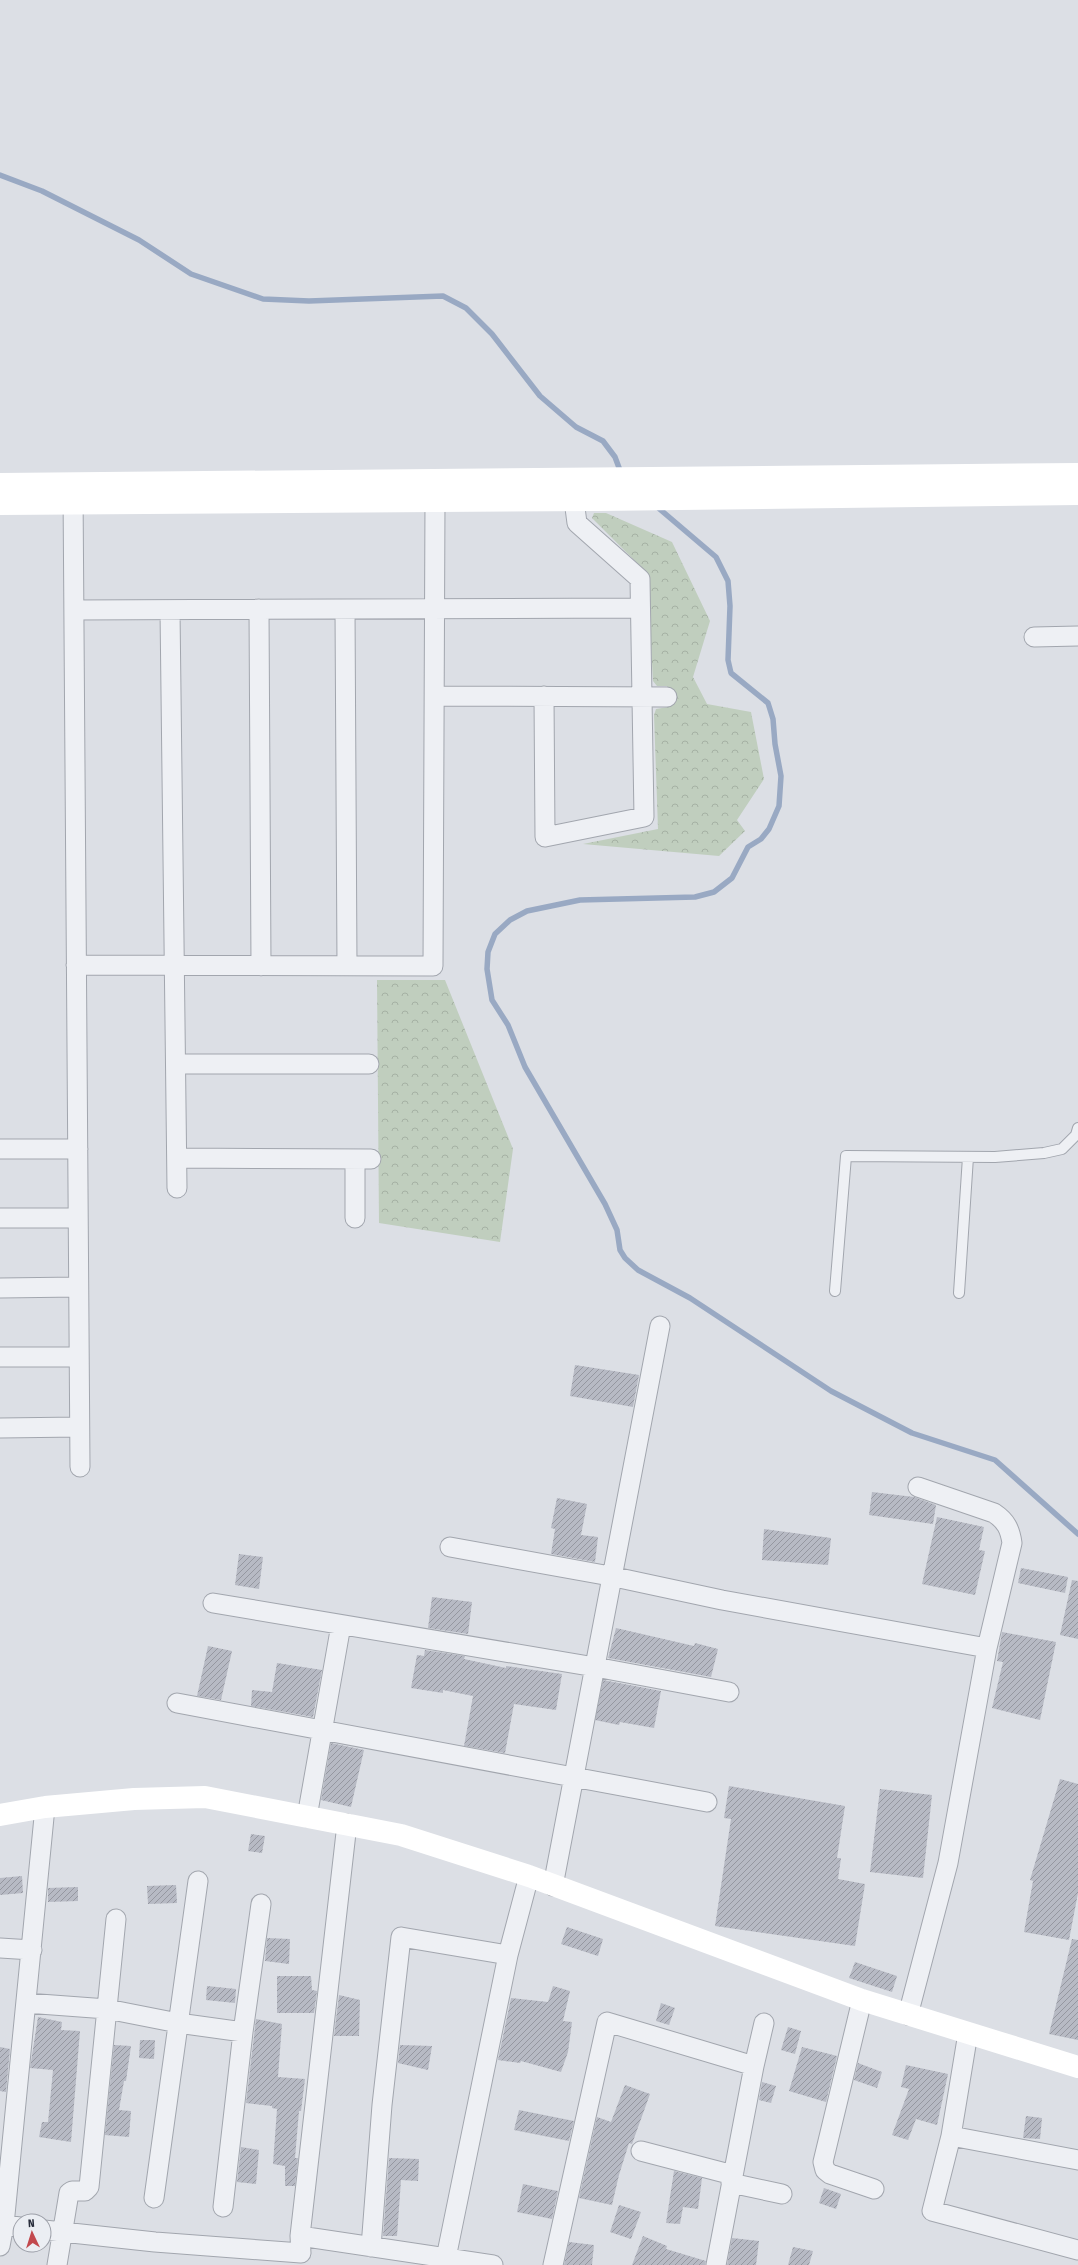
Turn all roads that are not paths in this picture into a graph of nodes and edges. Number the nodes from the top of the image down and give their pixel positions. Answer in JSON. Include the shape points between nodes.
{"nodes":[{"id":1,"x":1078,"y":474,"type":"edge"},
{"id":2,"x":0,"y":484,"type":"edge"},
{"id":3,"x":73,"y":494,"type":"junction"},
{"id":4,"x":1078,"y":494,"type":"edge"},
{"id":5,"x":574,"y":500,"type":"junction"},
{"id":6,"x":435,"y":501,"type":"junction"},
{"id":7,"x":0,"y":504,"type":"edge"},
{"id":8,"x":640,"y":608,"type":"junction"},
{"id":9,"x":345,"y":609,"type":"junction"},
{"id":10,"x":435,"y":609,"type":"junction"},
{"id":11,"x":74,"y":610,"type":"junction"},
{"id":12,"x":170,"y":610,"type":"junction"},
{"id":13,"x":259,"y":610,"type":"junction"},
{"id":14,"x":1078,"y":636,"type":"edge"},
{"id":15,"x":1034,"y":637,"type":"dead end"},
{"id":16,"x":435,"y":696,"type":"junction"},
{"id":17,"x":544,"y":696,"type":"junction"},
{"id":18,"x":642,"y":697,"type":"junction"},
{"id":19,"x":667,"y":697,"type":"dead end"},
{"id":20,"x":76,"y":965,"type":"junction"},
{"id":21,"x":174,"y":965,"type":"junction"},
{"id":22,"x":261,"y":966,"type":"junction"},
{"id":23,"x":347,"y":966,"type":"junction"},
{"id":24,"x":176,"y":1064,"type":"junction"},
{"id":25,"x":370,"y":1064,"type":"dead end"},
{"id":26,"x":1078,"y":1128,"type":"edge"},
{"id":27,"x":0,"y":1149,"type":"edge"},
{"id":28,"x":78,"y":1149,"type":"junction"},
{"id":29,"x":968,"y":1157,"type":"junction"},
{"id":30,"x":177,"y":1158,"type":"junction"},
{"id":31,"x":177,"y":1188,"type":"dead end"},
{"id":32,"x":0,"y":1218,"type":"edge"},
{"id":33,"x":78,"y":1218,"type":"junction"},
{"id":34,"x":355,"y":1218,"type":"dead end"},
{"id":35,"x":78,"y":1287,"type":"junction"},
{"id":36,"x":0,"y":1288,"type":"edge"},
{"id":37,"x":835,"y":1291,"type":"dead end"},
{"id":38,"x":959,"y":1293,"type":"dead end"},
{"id":39,"x":660,"y":1326,"type":"dead end"},
{"id":40,"x":79,"y":1357,"type":"junction"},
{"id":41,"x":0,"y":1358,"type":"edge"},
{"id":42,"x":79,"y":1427,"type":"junction"},
{"id":43,"x":0,"y":1428,"type":"edge"},
{"id":44,"x":80,"y":1467,"type":"dead end"},
{"id":45,"x":918,"y":1487,"type":"dead end"},
{"id":46,"x":450,"y":1546,"type":"dead end"},
{"id":47,"x":610,"y":1576,"type":"junction"},
{"id":48,"x":213,"y":1603,"type":"dead end"},
{"id":49,"x":341,"y":1625,"type":"junction"},
{"id":50,"x":987,"y":1648,"type":"junction"},
{"id":51,"x":596,"y":1667,"type":"junction"},
{"id":52,"x":729,"y":1692,"type":"dead end"},
{"id":53,"x":177,"y":1703,"type":"dead end"},
{"id":54,"x":323,"y":1730,"type":"junction"},
{"id":55,"x":574,"y":1776,"type":"junction"},
{"id":56,"x":707,"y":1802,"type":"dead end"},
{"id":57,"x":45,"y":1807,"type":"junction"},
{"id":58,"x":0,"y":1815,"type":"edge"},
{"id":59,"x":307,"y":1817,"type":"junction"},
{"id":60,"x":347,"y":1824,"type":"junction"},
{"id":61,"x":529,"y":1876,"type":"junction"},
{"id":62,"x":198,"y":1881,"type":"dead end"},
{"id":63,"x":552,"y":1886,"type":"junction"},
{"id":64,"x":261,"y":1904,"type":"dead end"},
{"id":65,"x":116,"y":1919,"type":"dead end"},
{"id":66,"x":0,"y":1948,"type":"edge"},
{"id":67,"x":32,"y":1950,"type":"junction"},
{"id":68,"x":508,"y":1955,"type":"junction"},
{"id":69,"x":862,"y":2000,"type":"junction"},
{"id":70,"x":26,"y":2004,"type":"junction"},
{"id":71,"x":107,"y":2009,"type":"junction"},
{"id":72,"x":908,"y":2015,"type":"junction"},
{"id":73,"x":178,"y":2023,"type":"junction"},
{"id":74,"x":764,"y":2023,"type":"dead end"},
{"id":75,"x":243,"y":2032,"type":"junction"},
{"id":76,"x":968,"y":2033,"type":"junction"},
{"id":77,"x":754,"y":2066,"type":"junction"},
{"id":78,"x":1078,"y":2067,"type":"edge"},
{"id":79,"x":951,"y":2136,"type":"junction"},
{"id":80,"x":641,"y":2151,"type":"dead end"},
{"id":81,"x":1078,"y":2160,"type":"edge"},
{"id":82,"x":732,"y":2179,"type":"junction"},
{"id":83,"x":874,"y":2189,"type":"dead end"},
{"id":84,"x":782,"y":2194,"type":"dead end"},
{"id":85,"x":154,"y":2198,"type":"dead end"},
{"id":86,"x":223,"y":2207,"type":"dead end"},
{"id":87,"x":13,"y":2213,"type":"edge"},
{"id":88,"x":12,"y":2226,"type":"edge"},
{"id":89,"x":53,"y":2231,"type":"edge"},
{"id":90,"x":0,"y":2246,"type":"edge"},
{"id":91,"x":371,"y":2247,"type":"junction"},
{"id":92,"x":1078,"y":2250,"type":"edge"},
{"id":93,"x":300,"y":2252,"type":"edge"},
{"id":94,"x":446,"y":2258,"type":"junction"},
{"id":95,"x":57,"y":2265,"type":"edge"},
{"id":96,"x":493,"y":2265,"type":"edge"},
{"id":97,"x":552,"y":2265,"type":"edge"},
{"id":98,"x":716,"y":2265,"type":"edge"}],
"edges":[{"from":1,"to":3,"type":"street","via":[[661,478]]},
{"from":2,"to":3,"type":"street"},
{"from":3,"to":6,"type":"street"},
{"from":3,"to":7,"type":"street"},
{"from":3,"to":11,"type":"street"},
{"from":4,"to":5,"type":"street"},
{"from":5,"to":6,"type":"street"},
{"from":5,"to":8,"type":"street","via":[[577,523],[640,579]]},
{"from":6,"to":10,"type":"street"},
{"from":8,"to":10,"type":"street"},
{"from":8,"to":18,"type":"street"},
{"from":9,"to":10,"type":"street"},
{"from":9,"to":13,"type":"street"},
{"from":9,"to":23,"type":"street"},
{"from":10,"to":16,"type":"street"},
{"from":11,"to":12,"type":"street"},
{"from":11,"to":20,"type":"street"},
{"from":12,"to":13,"type":"street"},
{"from":12,"to":21,"type":"street"},
{"from":13,"to":22,"type":"street"},
{"from":14,"to":15,"type":"street"},
{"from":16,"to":17,"type":"street"},
{"from":16,"to":23,"type":"street","via":[[433,966]]},
{"from":17,"to":18,"type":"street"},
{"from":17,"to":18,"type":"street","via":[[545,837],[644,817]]},
{"from":18,"to":19,"type":"street"},
{"from":20,"to":21,"type":"street"},
{"from":20,"to":28,"type":"street"},
{"from":21,"to":22,"type":"street"},
{"from":21,"to":24,"type":"street"},
{"from":22,"to":23,"type":"street"},
{"from":24,"to":25,"type":"street"},
{"from":24,"to":30,"type":"street"},
{"from":26,"to":29,"type":"lane","via":[[1076,1135],[1062,1149],[1044,1153]]},
{"from":27,"to":28,"type":"street"},
{"from":28,"to":33,"type":"street"},
{"from":29,"to":37,"type":"lane","via":[[846,1156]]},
{"from":29,"to":38,"type":"lane"},
{"from":30,"to":31,"type":"street"},
{"from":30,"to":34,"type":"street","via":[[363,1159]]},
{"from":32,"to":33,"type":"street"},
{"from":33,"to":35,"type":"street"},
{"from":35,"to":36,"type":"street"},
{"from":35,"to":40,"type":"street"},
{"from":39,"to":47,"type":"street"},
{"from":40,"to":41,"type":"street"},
{"from":40,"to":42,"type":"street"},
{"from":42,"to":43,"type":"street"},
{"from":42,"to":44,"type":"street"},
{"from":45,"to":50,"type":"street","via":[[994,1513],[1003,1519],[1011,1531],[1012,1543]]},
{"from":46,"to":47,"type":"street"},
{"from":47,"to":50,"type":"street","via":[[722,1600]]},
{"from":47,"to":51,"type":"street"},
{"from":48,"to":49,"type":"street"},
{"from":49,"to":51,"type":"street"},
{"from":49,"to":54,"type":"street"},
{"from":50,"to":72,"type":"street","via":[[948,1863]]},
{"from":51,"to":52,"type":"street"},
{"from":51,"to":55,"type":"street"},
{"from":53,"to":54,"type":"street"},
{"from":54,"to":55,"type":"street"},
{"from":54,"to":59,"type":"street"},
{"from":55,"to":56,"type":"street"},
{"from":55,"to":63,"type":"street"},
{"from":57,"to":58,"type":"street"},
{"from":57,"to":59,"type":"street","via":[[134,1799],[205,1797]]},
{"from":57,"to":67,"type":"street"},
{"from":59,"to":60,"type":"street"},
{"from":60,"to":61,"type":"street","via":[[401,1835]]},
{"from":60,"to":93,"type":"street"},
{"from":61,"to":63,"type":"street"},
{"from":61,"to":68,"type":"street"},
{"from":62,"to":73,"type":"street"},
{"from":63,"to":69,"type":"street"},
{"from":64,"to":75,"type":"street"},
{"from":65,"to":71,"type":"street"},
{"from":66,"to":67,"type":"street"},
{"from":67,"to":70,"type":"street"},
{"from":68,"to":91,"type":"street","via":[[401,1937],[382,2106]]},
{"from":68,"to":94,"type":"street"},
{"from":69,"to":72,"type":"street"},
{"from":69,"to":83,"type":"street","via":[[823,2162],[825,2170],[830,2174]]},
{"from":70,"to":71,"type":"street"},
{"from":70,"to":87,"type":"street"},
{"from":71,"to":73,"type":"street"},
{"from":71,"to":89,"type":"street","via":[[89,2187],[69,2193]]},
{"from":72,"to":76,"type":"street"},
{"from":73,"to":75,"type":"street"},
{"from":73,"to":85,"type":"street"},
{"from":74,"to":77,"type":"street"},
{"from":75,"to":86,"type":"street"},
{"from":76,"to":78,"type":"street"},
{"from":76,"to":79,"type":"street"},
{"from":77,"to":82,"type":"street"},
{"from":77,"to":97,"type":"street","via":[[607,2022]]},
{"from":79,"to":81,"type":"street"},
{"from":79,"to":92,"type":"street","via":[[932,2211]]},
{"from":80,"to":82,"type":"street"},
{"from":82,"to":84,"type":"street"},
{"from":82,"to":98,"type":"street"},
{"from":88,"to":90,"type":"street"},
{"from":89,"to":93,"type":"street","via":[[170,2244]]},
{"from":89,"to":95,"type":"street"},
{"from":91,"to":93,"type":"street"},
{"from":91,"to":94,"type":"street"},
{"from":94,"to":96,"type":"street"}]}
